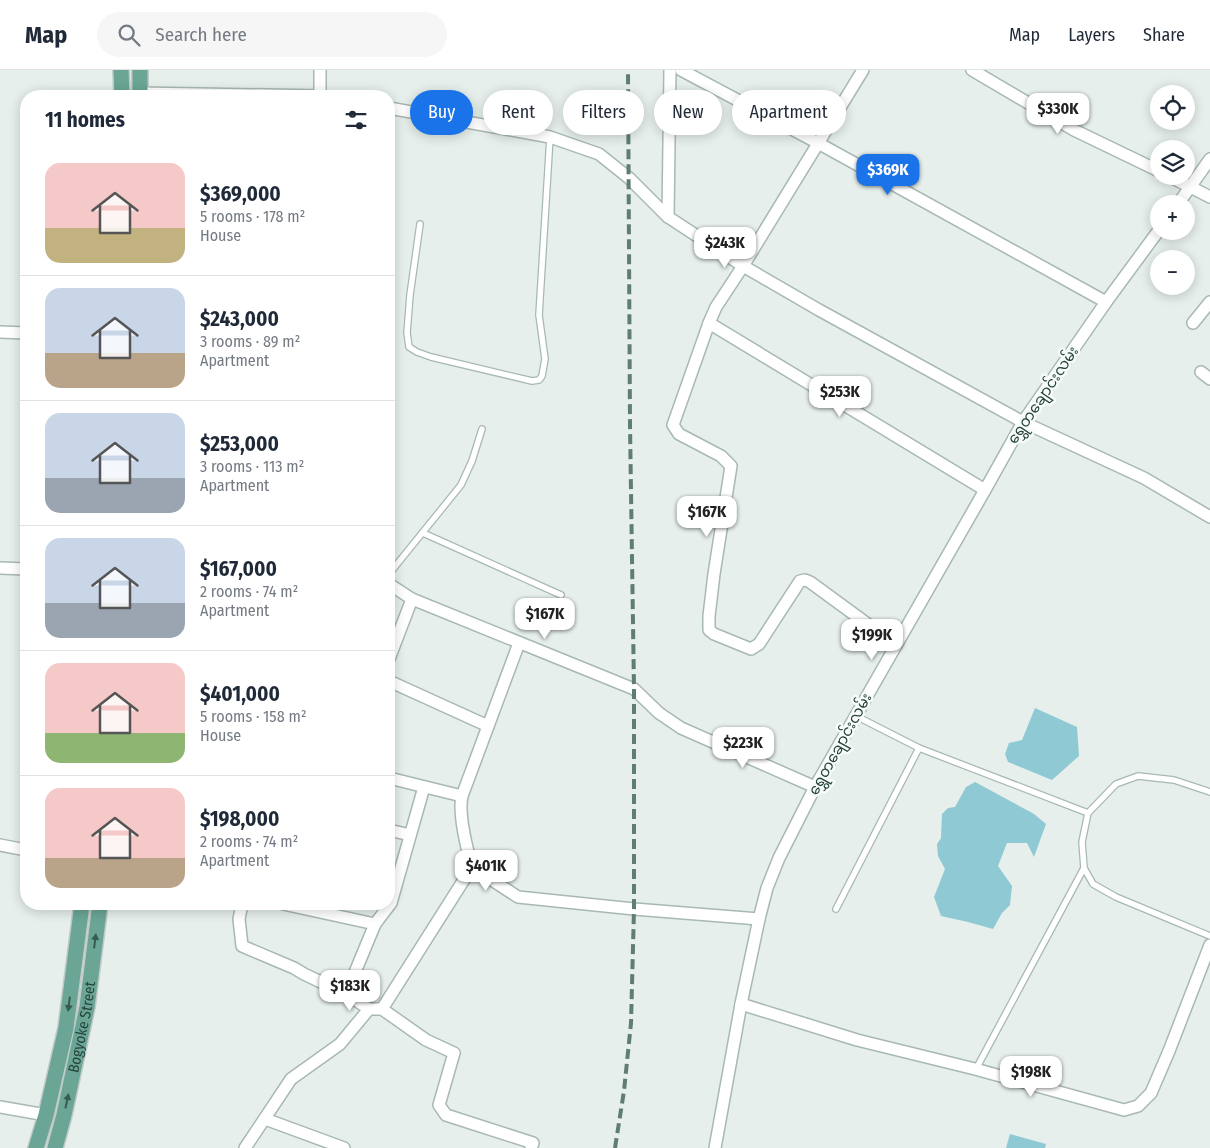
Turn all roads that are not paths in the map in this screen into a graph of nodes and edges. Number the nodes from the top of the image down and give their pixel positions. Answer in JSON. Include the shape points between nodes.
{"nodes":[{"id":1,"x":121,"y":70,"type":"edge"},
{"id":2,"x":140,"y":70,"type":"edge"},
{"id":3,"x":320,"y":70,"type":"edge"},
{"id":4,"x":670,"y":70,"type":"edge"},
{"id":5,"x":681,"y":70,"type":"edge"},
{"id":6,"x":863,"y":70,"type":"edge"},
{"id":7,"x":972,"y":70,"type":"edge"},
{"id":8,"x":122,"y":90,"type":"edge"},
{"id":9,"x":140,"y":90,"type":"edge"},
{"id":10,"x":321,"y":90,"type":"edge"},
{"id":11,"x":395,"y":109,"type":"edge"},
{"id":12,"x":550,"y":137,"type":"junction"},
{"id":13,"x":818,"y":143,"type":"junction"},
{"id":14,"x":1210,"y":159,"type":"edge"},
{"id":15,"x":1150,"y":167,"type":"edge"},
{"id":16,"x":1190,"y":186,"type":"junction"},
{"id":17,"x":1184,"y":195,"type":"edge"},
{"id":18,"x":1210,"y":197,"type":"edge"},
{"id":19,"x":668,"y":217,"type":"junction"},
{"id":20,"x":420,"y":224,"type":"dead end"},
{"id":21,"x":1152,"y":240,"type":"edge"},
{"id":22,"x":743,"y":266,"type":"junction"},
{"id":23,"x":1106,"y":302,"type":"junction"},
{"id":24,"x":1210,"y":302,"type":"edge"},
{"id":25,"x":709,"y":322,"type":"junction"},
{"id":26,"x":1192,"y":323,"type":"dead end"},
{"id":27,"x":0,"y":332,"type":"edge"},
{"id":28,"x":20,"y":333,"type":"edge"},
{"id":29,"x":1023,"y":422,"type":"junction"},
{"id":30,"x":482,"y":429,"type":"dead end"},
{"id":31,"x":985,"y":490,"type":"junction"},
{"id":32,"x":1210,"y":517,"type":"edge"},
{"id":33,"x":423,"y":533,"type":"junction"},
{"id":34,"x":395,"y":567,"type":"edge"},
{"id":35,"x":0,"y":568,"type":"edge"},
{"id":36,"x":20,"y":569,"type":"edge"},
{"id":37,"x":395,"y":588,"type":"edge"},
{"id":38,"x":561,"y":595,"type":"dead end"},
{"id":39,"x":412,"y":599,"type":"junction"},
{"id":40,"x":395,"y":643,"type":"edge"},
{"id":41,"x":519,"y":643,"type":"junction"},
{"id":42,"x":896,"y":645,"type":"junction"},
{"id":43,"x":395,"y":684,"type":"edge"},
{"id":44,"x":856,"y":716,"type":"junction"},
{"id":45,"x":488,"y":726,"type":"junction"},
{"id":46,"x":920,"y":748,"type":"junction"},
{"id":47,"x":395,"y":780,"type":"edge"},
{"id":48,"x":424,"y":787,"type":"junction"},
{"id":49,"x":815,"y":787,"type":"junction"},
{"id":50,"x":1210,"y":792,"type":"edge"},
{"id":51,"x":462,"y":796,"type":"junction"},
{"id":52,"x":1088,"y":813,"type":"junction"},
{"id":53,"x":395,"y":831,"type":"edge"},
{"id":54,"x":410,"y":835,"type":"junction"},
{"id":55,"x":0,"y":845,"type":"edge"},
{"id":56,"x":20,"y":849,"type":"edge"},
{"id":57,"x":472,"y":867,"type":"junction"},
{"id":58,"x":1084,"y":868,"type":"junction"},
{"id":59,"x":395,"y":875,"type":"edge"},
{"id":60,"x":836,"y":909,"type":"dead end"},
{"id":61,"x":81,"y":910,"type":"edge"},
{"id":62,"x":99,"y":910,"type":"edge"},
{"id":63,"x":241,"y":910,"type":"edge"},
{"id":64,"x":311,"y":910,"type":"edge"},
{"id":65,"x":386,"y":910,"type":"edge"},
{"id":66,"x":759,"y":919,"type":"junction"},
{"id":67,"x":375,"y":924,"type":"junction"},
{"id":68,"x":1210,"y":936,"type":"edge"},
{"id":69,"x":1210,"y":945,"type":"edge"},
{"id":70,"x":346,"y":994,"type":"junction"},
{"id":71,"x":741,"y":1004,"type":"junction"},
{"id":72,"x":369,"y":1009,"type":"junction"},
{"id":73,"x":382,"y":1009,"type":"junction"},
{"id":74,"x":975,"y":1069,"type":"junction"},
{"id":75,"x":0,"y":1107,"type":"edge"},
{"id":76,"x":46,"y":1115,"type":"junction"},
{"id":77,"x":265,"y":1120,"type":"junction"},
{"id":78,"x":36,"y":1148,"type":"edge"},
{"id":79,"x":54,"y":1148,"type":"edge"},
{"id":80,"x":246,"y":1148,"type":"edge"},
{"id":81,"x":344,"y":1148,"type":"edge"},
{"id":82,"x":531,"y":1148,"type":"edge"},
{"id":83,"x":715,"y":1148,"type":"edge"}],
"edges":[{"from":1,"to":8,"type":"main road"},
{"from":2,"to":9,"type":"main road"},
{"from":3,"to":10,"type":"street"},
{"from":4,"to":19,"type":"street"},
{"from":5,"to":13,"type":"street"},
{"from":6,"to":13,"type":"street"},
{"from":7,"to":15,"type":"street","via":[[1074,130]]},
{"from":11,"to":12,"type":"street"},
{"from":12,"to":19,"type":"street","via":[[599,154],[629,178]]},
{"from":12,"to":20,"type":"lane","via":[[539,315],[544,359],[539,380],[432,357],[409,347],[410,295]]},
{"from":13,"to":22,"type":"street"},
{"from":13,"to":23,"type":"street"},
{"from":14,"to":16,"type":"street"},
{"from":16,"to":17,"type":"street"},
{"from":16,"to":18,"type":"street"},
{"from":19,"to":22,"type":"street"},
{"from":21,"to":23,"type":"street","name":"ရွှေတချောင်းလမ်း"},
{"from":22,"to":25,"type":"street"},
{"from":22,"to":29,"type":"street"},
{"from":23,"to":29,"type":"street","name":"ရွှေတချောင်းလမ်း"},
{"from":24,"to":26,"type":"street"},
{"from":25,"to":31,"type":"street"},
{"from":25,"to":42,"type":"street","via":[[673,425],[679,434],[721,456],[731,466],[709,630],[751,649],[759,644],[800,581],[805,580]]},
{"from":27,"to":28,"type":"street"},
{"from":29,"to":31,"type":"street","name":"ရွှေတချောင်းလမ်း"},
{"from":29,"to":32,"type":"street","via":[[1144,478]]},
{"from":30,"to":33,"type":"lane","via":[[461,485]]},
{"from":31,"to":42,"type":"street","name":"ရွှေတချောင်းလမ်း"},
{"from":33,"to":34,"type":"lane"},
{"from":33,"to":38,"type":"lane"},
{"from":35,"to":36,"type":"street"},
{"from":37,"to":39,"type":"street"},
{"from":39,"to":40,"type":"street"},
{"from":39,"to":41,"type":"street"},
{"from":41,"to":45,"type":"street"},
{"from":41,"to":49,"type":"street","via":[[634,689],[658,713],[681,728]]},
{"from":42,"to":44,"type":"street","name":"ရွှေတချောင်းလမ်း"},
{"from":43,"to":45,"type":"street"},
{"from":44,"to":46,"type":"lane"},
{"from":44,"to":49,"type":"street","name":"ရွှေတချောင်းလမ်း"},
{"from":45,"to":51,"type":"street"},
{"from":46,"to":52,"type":"lane"},
{"from":46,"to":60,"type":"lane"},
{"from":47,"to":48,"type":"street"},
{"from":48,"to":51,"type":"street"},
{"from":48,"to":54,"type":"street"},
{"from":49,"to":66,"type":"street","name":"ရွှေတချောင်းလမ်း","via":[[779,858]]},
{"from":50,"to":52,"type":"lane","via":[[1174,780],[1138,776],[1116,784]]},
{"from":51,"to":57,"type":"street","via":[[460,804]]},
{"from":52,"to":58,"type":"lane","via":[[1082,842]]},
{"from":53,"to":54,"type":"street"},
{"from":54,"to":59,"type":"street"},
{"from":55,"to":56,"type":"street"},
{"from":57,"to":66,"type":"street","via":[[518,897]]},
{"from":57,"to":73,"type":"street"},
{"from":58,"to":68,"type":"lane","via":[[1093,884],[1116,897]]},
{"from":58,"to":74,"type":"lane"},
{"from":61,"to":76,"type":"main road","name":"Bogyoke Street","one_way":true,"via":[[66,1028]]},
{"from":79,"to":62,"type":"main road","name":"Bogyoke Street","one_way":true,"via":[[87,1007]]},
{"from":63,"to":70,"type":"street","via":[[242,946]]},
{"from":64,"to":67,"type":"street"},
{"from":65,"to":67,"type":"street"},
{"from":66,"to":71,"type":"street","name":"ရွှေတချောင်းလမ်း"},
{"from":67,"to":70,"type":"street"},
{"from":69,"to":74,"type":"street","via":[[1151,1093],[1138,1106],[1124,1110]]},
{"from":70,"to":72,"type":"street"},
{"from":71,"to":74,"type":"street","via":[[857,1040]]},
{"from":71,"to":83,"type":"street","name":"ရွှေတချောင်းလမ်း"},
{"from":72,"to":73,"type":"street"},
{"from":72,"to":77,"type":"street","via":[[340,1044],[291,1079]]},
{"from":73,"to":82,"type":"street","via":[[426,1040],[454,1053],[439,1105],[446,1115],[533,1143]]},
{"from":75,"to":76,"type":"street"},
{"from":76,"to":78,"type":"main road","name":"Bogyoke Street"},
{"from":77,"to":80,"type":"street"},
{"from":77,"to":81,"type":"street"}]}
